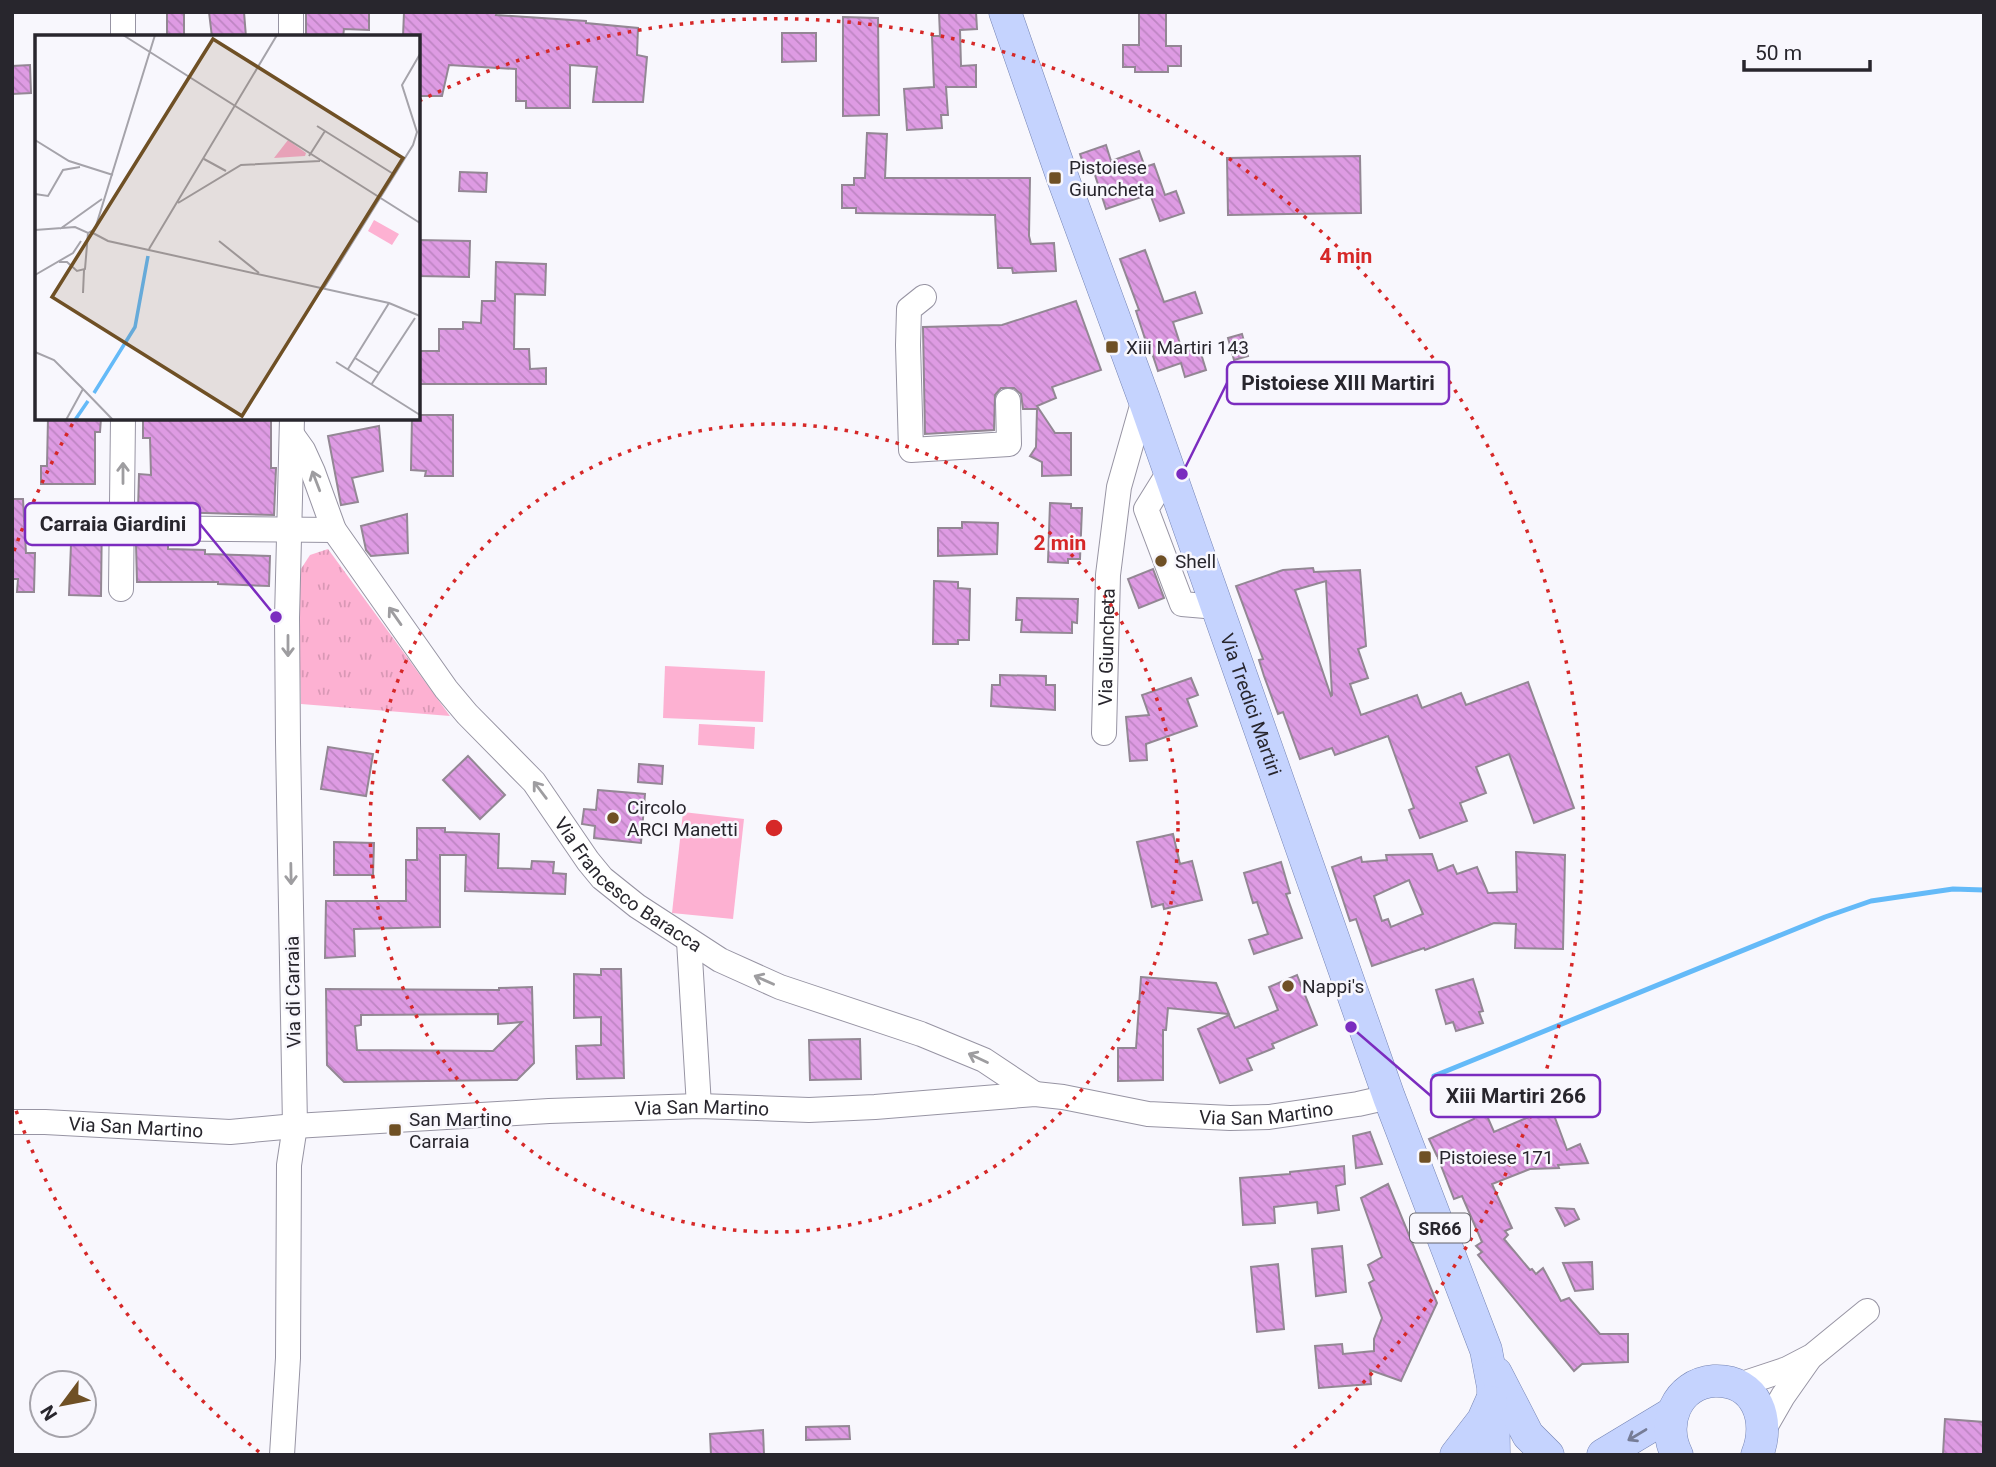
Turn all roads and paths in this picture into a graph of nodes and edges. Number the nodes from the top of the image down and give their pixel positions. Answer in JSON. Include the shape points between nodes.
{"nodes":[{"id":1,"x":123,"y":12,"type":"edge"},
{"id":2,"x":291,"y":12,"type":"edge"},
{"id":3,"x":1005,"y":12,"type":"edge"},
{"id":4,"x":123,"y":35,"type":"edge"},
{"id":5,"x":291,"y":35,"type":"edge"},
{"id":6,"x":925,"y":297,"type":"dead end"},
{"id":7,"x":1144,"y":399,"type":"junction"},
{"id":8,"x":1008,"y":401,"type":"dead end"},
{"id":9,"x":123,"y":420,"type":"edge"},
{"id":10,"x":292,"y":426,"type":"edge"},
{"id":11,"x":123,"y":528,"type":"junction"},
{"id":12,"x":290,"y":529,"type":"junction"},
{"id":13,"x":334,"y":530,"type":"junction"},
{"id":14,"x":121,"y":589,"type":"dead end"},
{"id":15,"x":1104,"y":733,"type":"dead end"},
{"id":16,"x":689,"y":942,"type":"junction"},
{"id":17,"x":1035,"y":1094,"type":"junction"},
{"id":18,"x":1389,"y":1097,"type":"junction"},
{"id":19,"x":699,"y":1106,"type":"junction"},
{"id":20,"x":12,"y":1122,"type":"edge"},
{"id":21,"x":295,"y":1126,"type":"junction"},
{"id":22,"x":1867,"y":1311,"type":"dead end"},
{"id":23,"x":1812,"y":1356,"type":"junction"},
{"id":24,"x":1489,"y":1360,"type":"junction"},
{"id":25,"x":1736,"y":1386,"type":"junction"},
{"id":26,"x":1493,"y":1398,"type":"junction"},
{"id":27,"x":1671,"y":1414,"type":"junction"},
{"id":28,"x":1760,"y":1442,"type":"edge"},
{"id":29,"x":282,"y":1455,"type":"edge"},
{"id":30,"x":1456,"y":1455,"type":"edge"},
{"id":31,"x":1494,"y":1455,"type":"edge"},
{"id":32,"x":1548,"y":1455,"type":"edge"},
{"id":33,"x":1603,"y":1455,"type":"edge"},
{"id":34,"x":1677,"y":1455,"type":"edge"}],
"edges":[{"from":1,"to":4,"type":"street"},
{"from":2,"to":5,"type":"street"},
{"from":3,"to":7,"type":"main road","name":"Via Tredici Martiri","number":"SR66"},
{"from":6,"to":8,"type":"street","via":[[909,309],[911,450],[1009,444]]},
{"from":7,"to":15,"type":"street","name":"Via Giuncheta","via":[[1119,487],[1108,575]]},
{"from":7,"to":18,"type":"main road","name":"Via Tredici Martiri","number":"SR66"},
{"from":11,"to":9,"type":"street","one_way":true},
{"from":10,"to":12,"type":"street","name":"Via Francesco Baracca"},
{"from":13,"to":10,"type":"street","name":"Via Francesco Baracca","one_way":true},
{"from":11,"to":12,"type":"street"},
{"from":11,"to":14,"type":"street"},
{"from":12,"to":13,"type":"street"},
{"from":12,"to":21,"type":"street","name":"Via di Carraia","one_way":true,"via":[[287,618]]},
{"from":16,"to":13,"type":"street","name":"Via Francesco Baracca","one_way":true,"via":[[595,870],[534,782],[446,689]]},
{"from":17,"to":16,"type":"street","name":"Via Francesco Baracca","one_way":true,"via":[[984,1060],[780,987]]},
{"from":16,"to":19,"type":"street"},
{"from":17,"to":18,"type":"street","name":"Via San Martino","via":[[1149,1114],[1230,1118],[1269,1117]]},
{"from":17,"to":19,"type":"street","name":"Via San Martino","via":[[809,1110]]},
{"from":18,"to":24,"type":"main road","name":"Via Tredici Martiri","number":"SR66"},
{"from":19,"to":21,"type":"street","name":"Via San Martino"},
{"from":20,"to":21,"type":"street","name":"Via San Martino","via":[[230,1132]]},
{"from":21,"to":29,"type":"street","name":"Via di Carraia","via":[[289,1165],[288,1358]]},
{"from":22,"to":23,"type":"street"},
{"from":23,"to":25,"type":"street"},
{"from":23,"to":28,"type":"street","via":[[1783,1396]]},
{"from":24,"to":26,"type":"main road","name":"Via Tredici Martiri","number":"SR66"},
{"from":24,"to":32,"type":"main road","via":[[1528,1436]]},
{"from":25,"to":27,"type":"main road","via":[[1717,1381],[1702,1384],[1685,1394]]},
{"from":25,"to":28,"type":"main road","via":[[1748,1393],[1762,1414]]},
{"from":26,"to":30,"type":"main road","via":[[1483,1420]]},
{"from":26,"to":31,"type":"main road","name":"Via Tredici Martiri","number":"SR66"},
{"from":27,"to":33,"type":"main road","one_way":true},
{"from":27,"to":34,"type":"main road"}]}
